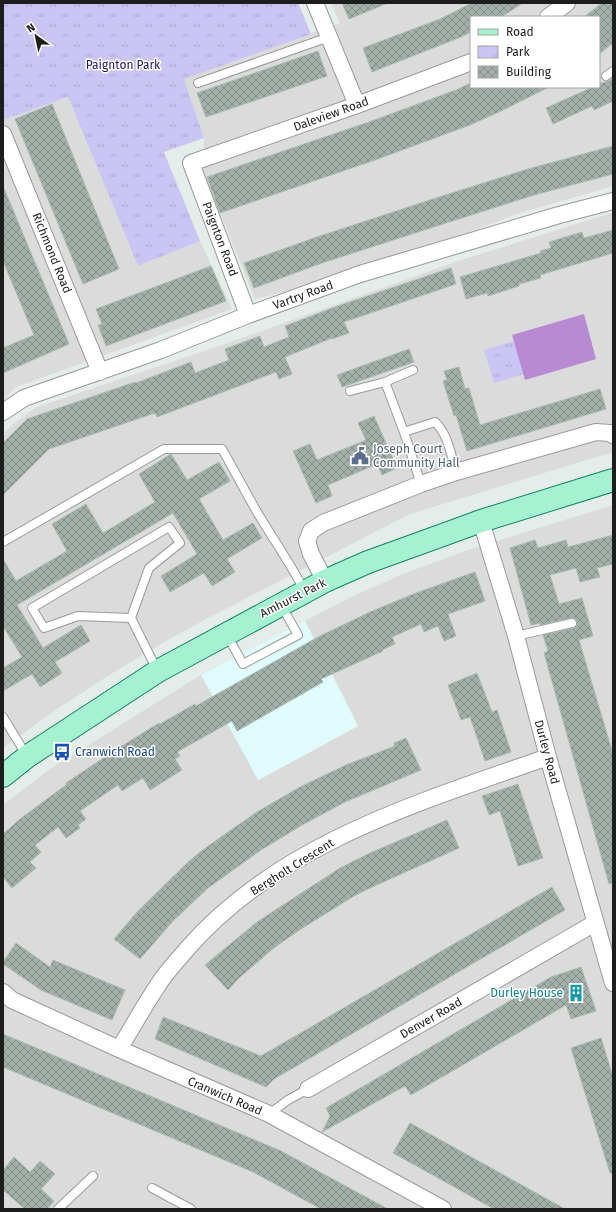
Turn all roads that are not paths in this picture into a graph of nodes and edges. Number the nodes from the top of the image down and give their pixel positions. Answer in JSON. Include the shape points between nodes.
{"nodes":[{"id":1,"x":315,"y":3,"type":"edge"},
{"id":2,"x":567,"y":3,"type":"edge"},
{"id":3,"x":549,"y":16,"type":"edge"},
{"id":4,"x":329,"y":37,"type":"junction"},
{"id":5,"x":470,"y":62,"type":"edge"},
{"id":6,"x":613,"y":71,"type":"edge"},
{"id":7,"x":606,"y":76,"type":"dead end"},
{"id":8,"x":198,"y":83,"type":"dead end"},
{"id":9,"x":357,"y":105,"type":"junction"},
{"id":10,"x":3,"y":134,"type":"edge"},
{"id":11,"x":191,"y":163,"type":"joint"},
{"id":12,"x":613,"y":201,"type":"edge"},
{"id":13,"x":248,"y":315,"type":"junction"},
{"id":14,"x":412,"y":370,"type":"dead end"},
{"id":15,"x":100,"y":372,"type":"junction"},
{"id":16,"x":385,"y":382,"type":"junction"},
{"id":17,"x":350,"y":391,"type":"dead end"},
{"id":18,"x":3,"y":412,"type":"edge"},
{"id":19,"x":404,"y":432,"type":"junction"},
{"id":20,"x":613,"y":435,"type":"edge"},
{"id":21,"x":456,"y":472,"type":"junction"},
{"id":22,"x":613,"y":480,"type":"edge"},
{"id":23,"x":421,"y":484,"type":"junction"},
{"id":24,"x":481,"y":522,"type":"junction"},
{"id":25,"x":3,"y":542,"type":"edge"},
{"id":26,"x":325,"y":581,"type":"junction"},
{"id":27,"x":305,"y":592,"type":"junction"},
{"id":28,"x":280,"y":604,"type":"junction"},
{"id":29,"x":130,"y":618,"type":"junction"},
{"id":30,"x":572,"y":623,"type":"dead end"},
{"id":31,"x":226,"y":634,"type":"junction"},
{"id":32,"x":516,"y":636,"type":"junction"},
{"id":33,"x":158,"y":671,"type":"junction"},
{"id":34,"x":3,"y":717,"type":"edge"},
{"id":35,"x":28,"y":756,"type":"junction"},
{"id":36,"x":548,"y":757,"type":"junction"},
{"id":37,"x":3,"y":776,"type":"edge"},
{"id":38,"x":595,"y":923,"type":"junction"},
{"id":39,"x":613,"y":983,"type":"edge"},
{"id":40,"x":3,"y":992,"type":"edge"},
{"id":41,"x":119,"y":1050,"type":"junction"},
{"id":42,"x":308,"y":1089,"type":"joint"},
{"id":43,"x":269,"y":1114,"type":"junction"},
{"id":44,"x":93,"y":1176,"type":"dead end"},
{"id":45,"x":152,"y":1188,"type":"dead end"},
{"id":46,"x":58,"y":1209,"type":"edge"},
{"id":47,"x":191,"y":1209,"type":"edge"},
{"id":48,"x":443,"y":1209,"type":"edge"}],
"edges":[{"from":1,"to":4,"type":"street"},
{"from":2,"to":3,"type":"street"},
{"from":4,"to":8,"type":"lane"},
{"from":4,"to":9,"type":"street"},
{"from":5,"to":9,"type":"street","name":"Daleview Road"},
{"from":6,"to":7,"type":"lane"},
{"from":9,"to":11,"type":"street","name":"Daleview Road"},
{"from":10,"to":15,"type":"street","name":"Richmond Road"},
{"from":11,"to":13,"type":"street","name":"Paignton Road"},
{"from":12,"to":13,"type":"street","name":"Vartry Road","via":[[360,274]]},
{"from":13,"to":15,"type":"street","name":"Vartry Road"},
{"from":14,"to":16,"type":"lane"},
{"from":15,"to":18,"type":"street","name":"Vartry Road","via":[[24,398]]},
{"from":16,"to":17,"type":"lane"},
{"from":16,"to":19,"type":"lane"},
{"from":19,"to":21,"type":"lane","via":[[434,422],[444,435]]},
{"from":19,"to":23,"type":"lane"},
{"from":20,"to":21,"type":"street","via":[[596,432]]},
{"from":21,"to":23,"type":"street"},
{"from":22,"to":24,"type":"main road","name":"Amhurst Park"},
{"from":23,"to":26,"type":"street","via":[[323,523],[311,531],[307,541]]},
{"from":24,"to":26,"type":"main road","name":"Amhurst Park","via":[[368,562]]},
{"from":24,"to":32,"type":"street","name":"Durley Road"},
{"from":25,"to":27,"type":"lane","via":[[164,449],[222,449]]},
{"from":26,"to":27,"type":"main road","name":"Amhurst Park"},
{"from":27,"to":28,"type":"main road","name":"Amhurst Park"},
{"from":28,"to":31,"type":"main road","name":"Amhurst Park"},
{"from":28,"to":31,"type":"lane","via":[[298,635],[243,664]]},
{"from":29,"to":29,"type":"lane","via":[[78,616],[44,628],[32,608],[169,526],[180,543],[149,568]]},
{"from":29,"to":33,"type":"lane"},
{"from":30,"to":32,"type":"lane"},
{"from":31,"to":33,"type":"main road","name":"Amhurst Park"},
{"from":32,"to":36,"type":"street","name":"Durley Road"},
{"from":33,"to":35,"type":"main road","name":"Amhurst Park"},
{"from":34,"to":35,"type":"lane"},
{"from":35,"to":37,"type":"main road","name":"Amhurst Park"},
{"from":36,"to":38,"type":"street","name":"Durley Road"},
{"from":36,"to":41,"type":"street","name":"Bergholt Crescent","via":[[414,804],[364,825],[317,848],[272,876],[226,909],[187,949],[158,984]]},
{"from":38,"to":39,"type":"street","name":"Durley Road"},
{"from":38,"to":42,"type":"street","name":"Denver Road"},
{"from":40,"to":41,"type":"street","name":"Cranwich Road","via":[[12,1000]]},
{"from":41,"to":43,"type":"street","name":"Cranwich Road"},
{"from":42,"to":43,"type":"lane","name":"Denver Road"},
{"from":43,"to":48,"type":"street","name":"Cranwich Road"},
{"from":44,"to":46,"type":"lane"},
{"from":45,"to":47,"type":"lane"}]}
